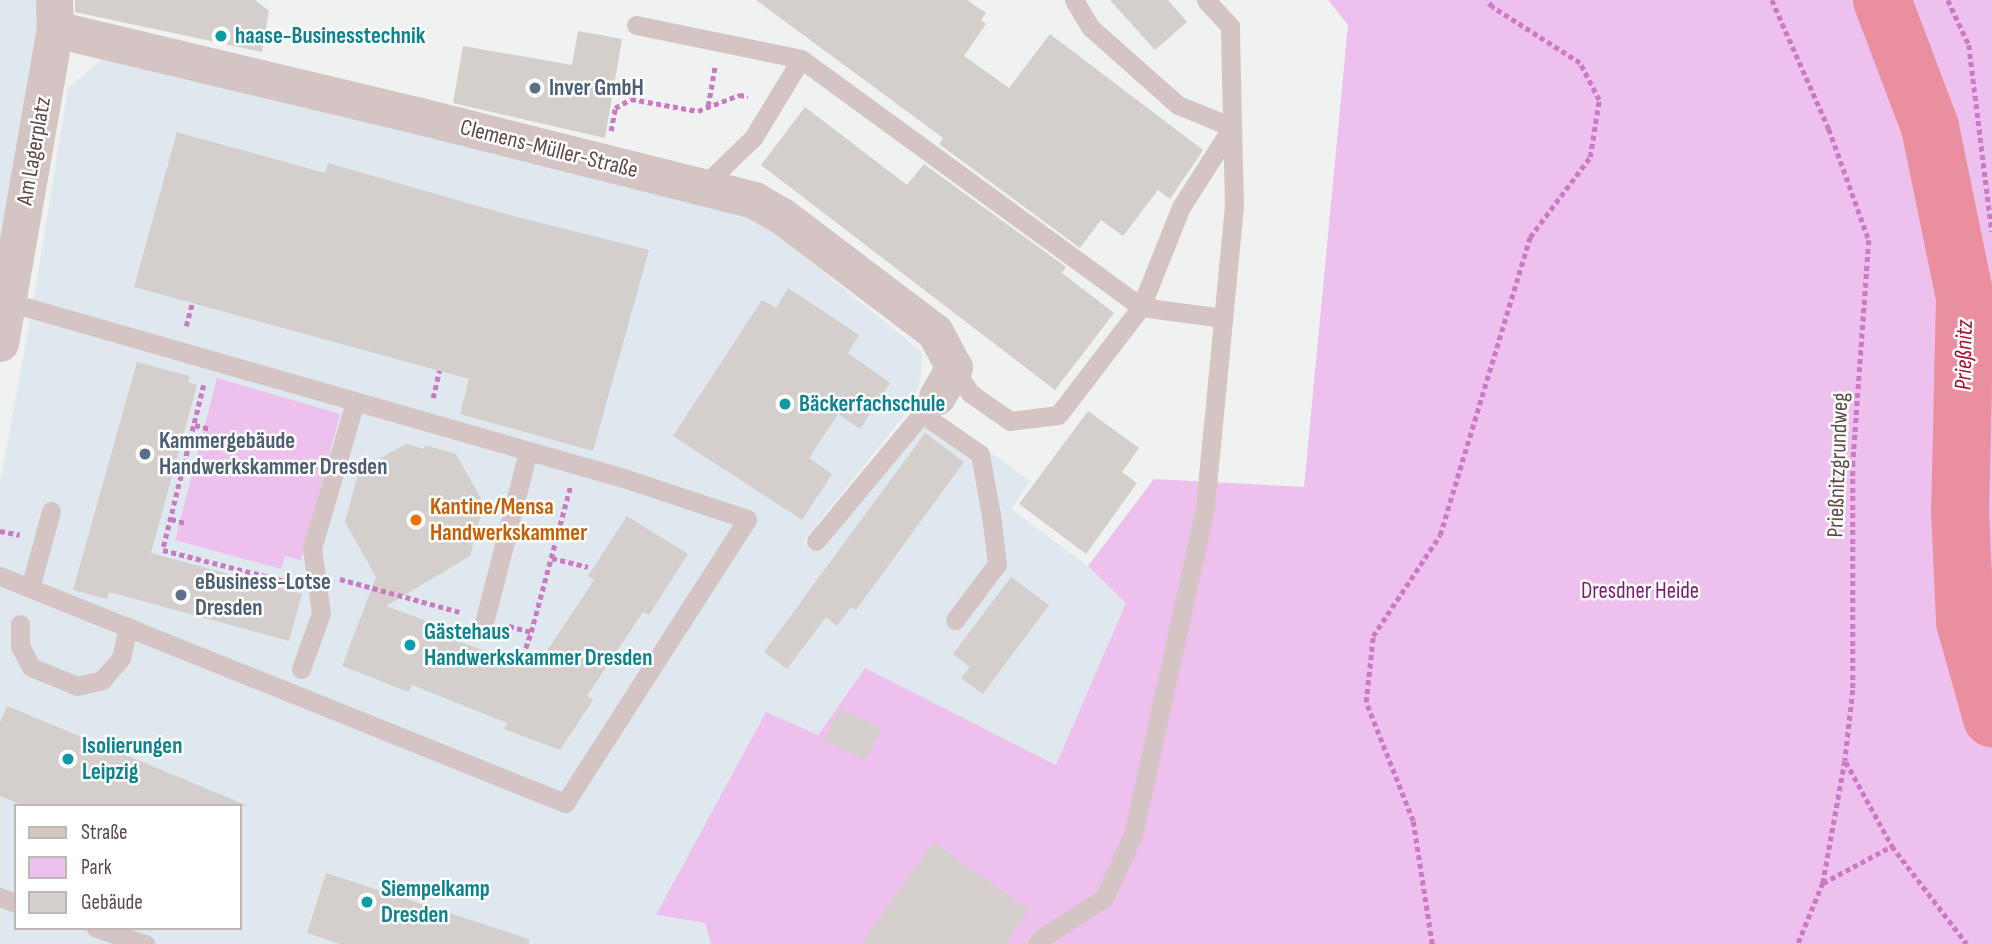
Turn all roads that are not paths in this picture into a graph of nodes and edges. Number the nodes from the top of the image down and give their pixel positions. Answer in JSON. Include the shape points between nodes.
{"nodes":[{"id":1,"x":1074,"y":0,"type":"edge"},
{"id":2,"x":1206,"y":0,"type":"edge"},
{"id":3,"x":55,"y":15,"type":"edge"},
{"id":4,"x":636,"y":25,"type":"dead end"},
{"id":5,"x":801,"y":60,"type":"junction"},
{"id":6,"x":1232,"y":127,"type":"junction"},
{"id":7,"x":702,"y":187,"type":"junction"},
{"id":8,"x":4,"y":300,"type":"edge"},
{"id":9,"x":1141,"y":307,"type":"junction"},
{"id":10,"x":1223,"y":318,"type":"junction"},
{"id":11,"x":0,"y":343,"type":"edge"},
{"id":12,"x":938,"y":392,"type":"junction"},
{"id":13,"x":355,"y":402,"type":"junction"},
{"id":14,"x":528,"y":452,"type":"junction"},
{"id":15,"x":51,"y":511,"type":"dead end"},
{"id":16,"x":816,"y":541,"type":"dead end"},
{"id":17,"x":0,"y":576,"type":"edge"},
{"id":18,"x":30,"y":588,"type":"junction"},
{"id":19,"x":485,"y":619,"type":"road end"},
{"id":20,"x":955,"y":620,"type":"dead end"},
{"id":21,"x":20,"y":624,"type":"dead end"},
{"id":22,"x":128,"y":627,"type":"junction"},
{"id":23,"x":301,"y":669,"type":"dead end"},
{"id":24,"x":102,"y":930,"type":"edge"},
{"id":25,"x":145,"y":944,"type":"edge"},
{"id":26,"x":1037,"y":944,"type":"edge"}],
"edges":[{"from":1,"to":6,"type":"lane","via":[[1090,27],[1178,105]]},
{"from":2,"to":6,"type":"lane","via":[[1230,26]]},
{"from":3,"to":7,"type":"street","name":"Clemens-Müller-Straße"},
{"from":3,"to":8,"type":"street","name":"Am Lagerplatz"},
{"from":4,"to":5,"type":"lane"},
{"from":5,"to":7,"type":"lane","via":[[753,138]]},
{"from":5,"to":9,"type":"lane"},
{"from":6,"to":9,"type":"lane","via":[[1181,207]]},
{"from":6,"to":10,"type":"lane","via":[[1234,208]]},
{"from":7,"to":12,"type":"street","name":"Clemens-Müller-Straße","via":[[754,200],[782,216],[936,332]]},
{"from":8,"to":11,"type":"street","name":"Am Lagerplatz"},
{"from":8,"to":13,"type":"lane"},
{"from":9,"to":10,"type":"lane"},
{"from":9,"to":12,"type":"lane","via":[[1058,415],[1010,421],[970,393]]},
{"from":10,"to":26,"type":"lane","via":[[1205,507],[1133,835],[1104,898]]},
{"from":12,"to":16,"type":"lane"},
{"from":12,"to":20,"type":"lane","via":[[980,454],[997,564]]},
{"from":13,"to":14,"type":"lane"},
{"from":13,"to":23,"type":"lane","via":[[312,548],[321,613]]},
{"from":14,"to":19,"type":"lane"},
{"from":14,"to":22,"type":"lane","via":[[747,519],[565,803]]},
{"from":15,"to":18,"type":"lane"},
{"from":17,"to":18,"type":"lane"},
{"from":18,"to":22,"type":"lane"},
{"from":21,"to":22,"type":"lane","via":[[20,646],[31,667],[77,686],[102,680],[121,658]]},
{"from":24,"to":25,"type":"lane"}]}
